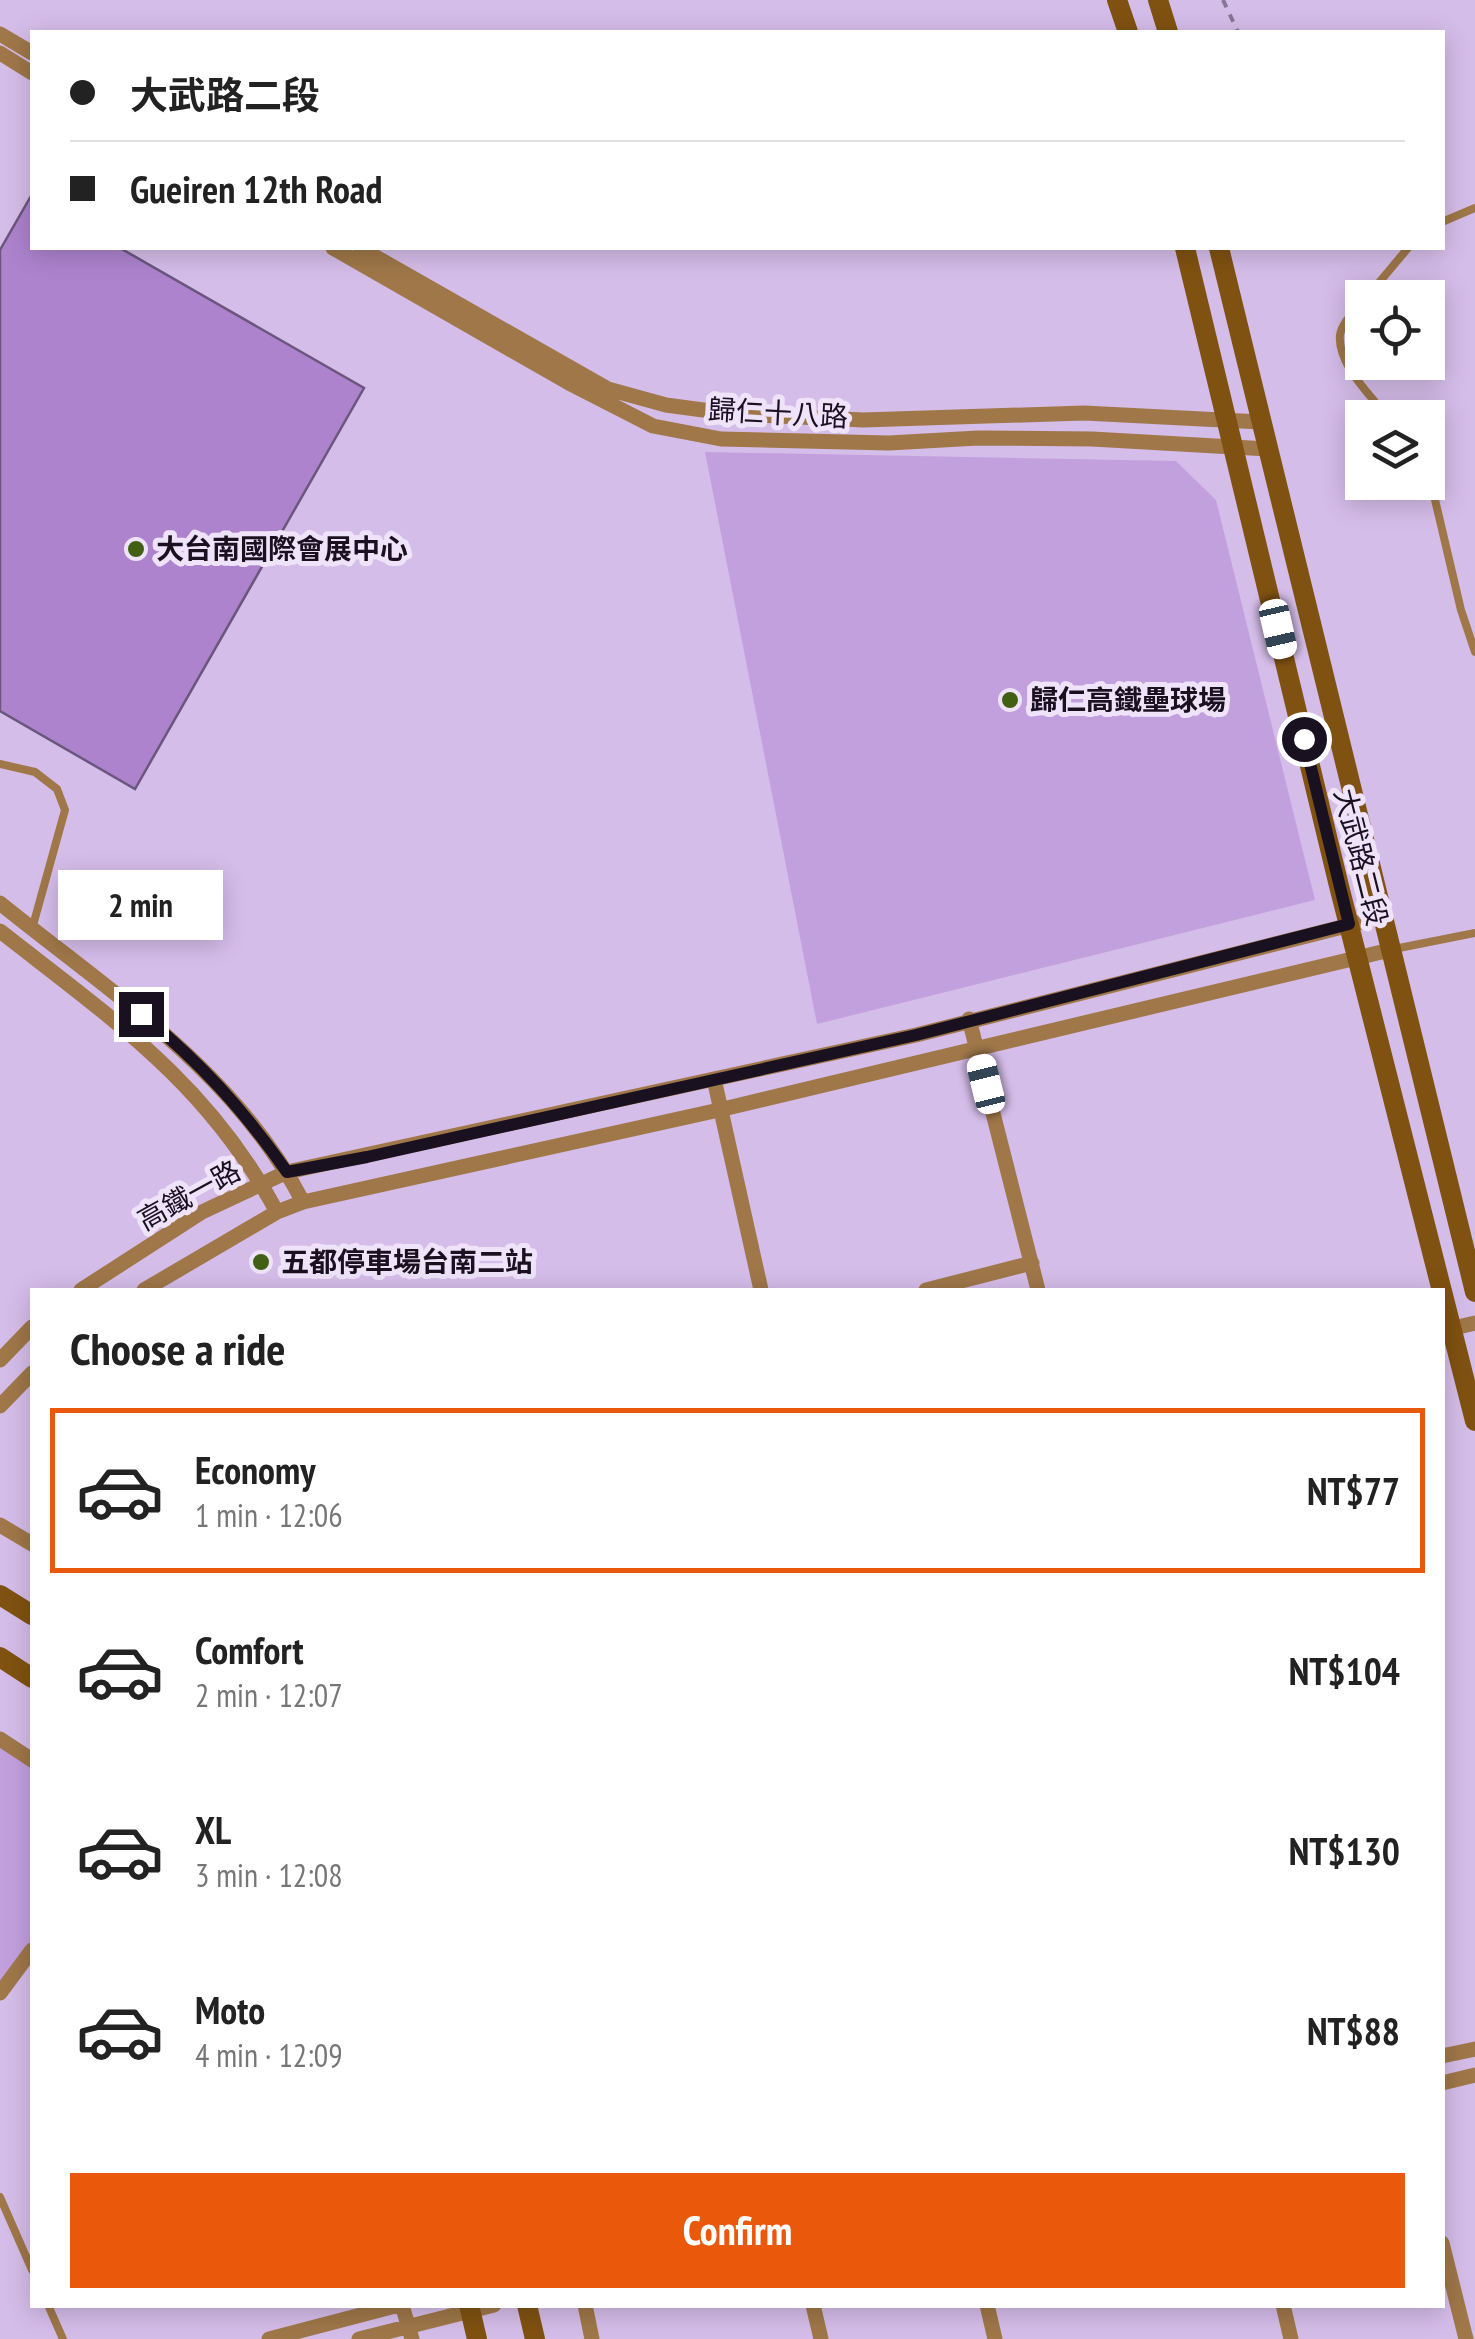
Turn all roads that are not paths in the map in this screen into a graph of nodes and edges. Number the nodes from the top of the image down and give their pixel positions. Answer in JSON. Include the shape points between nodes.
{"nodes":[{"id":1,"x":1117,"y":0,"type":"edge"},
{"id":2,"x":1158,"y":0,"type":"edge"},
{"id":3,"x":1127,"y":30,"type":"edge"},
{"id":4,"x":1167,"y":30,"type":"edge"},
{"id":5,"x":0,"y":34,"type":"edge"},
{"id":6,"x":30,"y":52,"type":"edge"},
{"id":7,"x":0,"y":53,"type":"edge"},
{"id":8,"x":30,"y":72,"type":"edge"},
{"id":9,"x":1475,"y":208,"type":"edge"},
{"id":10,"x":1445,"y":221,"type":"edge"},
{"id":11,"x":337,"y":250,"type":"edge"},
{"id":12,"x":364,"y":250,"type":"edge"},
{"id":13,"x":1186,"y":250,"type":"edge"},
{"id":14,"x":1220,"y":250,"type":"edge"},
{"id":15,"x":1406,"y":250,"type":"edge"},
{"id":16,"x":1381,"y":280,"type":"edge"},
{"id":17,"x":1345,"y":323,"type":"edge"},
{"id":18,"x":1345,"y":356,"type":"edge"},
{"id":19,"x":1359,"y":380,"type":"edge"},
{"id":20,"x":1374,"y":400,"type":"edge"},
{"id":21,"x":1228,"y":420,"type":"junction"},
{"id":22,"x":1261,"y":422,"type":"junction"},
{"id":23,"x":1234,"y":445,"type":"junction"},
{"id":24,"x":1268,"y":449,"type":"junction"},
{"id":25,"x":1435,"y":500,"type":"edge"},
{"id":26,"x":1475,"y":652,"type":"edge"},
{"id":27,"x":0,"y":764,"type":"edge"},
{"id":28,"x":0,"y":902,"type":"edge"},
{"id":29,"x":1382,"y":917,"type":"junction"},
{"id":30,"x":1349,"y":924,"type":"junction"},
{"id":31,"x":32,"y":929,"type":"junction"},
{"id":32,"x":0,"y":931,"type":"edge"},
{"id":33,"x":1475,"y":933,"type":"edge"},
{"id":34,"x":1390,"y":950,"type":"junction"},
{"id":35,"x":1357,"y":956,"type":"junction"},
{"id":36,"x":969,"y":1019,"type":"junction"},
{"id":37,"x":976,"y":1048,"type":"junction"},
{"id":38,"x":714,"y":1079,"type":"junction"},
{"id":39,"x":719,"y":1110,"type":"junction"},
{"id":40,"x":287,"y":1172,"type":"junction"},
{"id":41,"x":262,"y":1184,"type":"junction"},
{"id":42,"x":303,"y":1202,"type":"junction"},
{"id":43,"x":277,"y":1212,"type":"junction"},
{"id":44,"x":1032,"y":1263,"type":"junction"},
{"id":45,"x":84,"y":1288,"type":"edge"},
{"id":46,"x":147,"y":1288,"type":"edge"},
{"id":47,"x":761,"y":1288,"type":"edge"},
{"id":48,"x":934,"y":1288,"type":"edge"},
{"id":49,"x":1038,"y":1288,"type":"edge"},
{"id":50,"x":1438,"y":1288,"type":"edge"},
{"id":51,"x":1475,"y":1292,"type":"edge"},
{"id":52,"x":1475,"y":1322,"type":"edge"},
{"id":53,"x":30,"y":1329,"type":"edge"},
{"id":54,"x":1448,"y":1329,"type":"edge"},
{"id":55,"x":0,"y":1360,"type":"edge"},
{"id":56,"x":30,"y":1375,"type":"edge"},
{"id":57,"x":0,"y":1406,"type":"edge"},
{"id":58,"x":1475,"y":1421,"type":"edge"},
{"id":59,"x":0,"y":1525,"type":"edge"},
{"id":60,"x":30,"y":1543,"type":"edge"},
{"id":61,"x":0,"y":1595,"type":"edge"},
{"id":62,"x":30,"y":1615,"type":"edge"},
{"id":63,"x":0,"y":1658,"type":"edge"},
{"id":64,"x":30,"y":1677,"type":"edge"},
{"id":65,"x":0,"y":1740,"type":"edge"},
{"id":66,"x":30,"y":1759,"type":"edge"},
{"id":67,"x":30,"y":1953,"type":"edge"},
{"id":68,"x":0,"y":1993,"type":"edge"},
{"id":69,"x":1475,"y":2049,"type":"edge"},
{"id":70,"x":1445,"y":2055,"type":"edge"},
{"id":71,"x":1475,"y":2075,"type":"edge"},
{"id":72,"x":1445,"y":2081,"type":"edge"},
{"id":73,"x":0,"y":2197,"type":"edge"},
{"id":74,"x":1445,"y":2254,"type":"edge"},
{"id":75,"x":30,"y":2265,"type":"edge"},
{"id":76,"x":49,"y":2308,"type":"edge"},
{"id":77,"x":388,"y":2308,"type":"edge"},
{"id":78,"x":401,"y":2308,"type":"edge"},
{"id":79,"x":470,"y":2308,"type":"edge"},
{"id":80,"x":527,"y":2308,"type":"edge"},
{"id":81,"x":586,"y":2308,"type":"edge"},
{"id":82,"x":815,"y":2308,"type":"edge"},
{"id":83,"x":988,"y":2308,"type":"edge"},
{"id":84,"x":1283,"y":2308,"type":"edge"},
{"id":85,"x":410,"y":2333,"type":"edge"},
{"id":86,"x":64,"y":2339,"type":"edge"},
{"id":87,"x":269,"y":2339,"type":"edge"},
{"id":88,"x":359,"y":2339,"type":"edge"},
{"id":89,"x":477,"y":2339,"type":"edge"},
{"id":90,"x":535,"y":2339,"type":"edge"},
{"id":91,"x":592,"y":2339,"type":"edge"},
{"id":92,"x":821,"y":2339,"type":"edge"},
{"id":93,"x":995,"y":2339,"type":"edge"},
{"id":94,"x":1291,"y":2339,"type":"edge"},
{"id":95,"x":1466,"y":2339,"type":"edge"}],
"edges":[{"from":1,"to":3,"type":"street"},
{"from":2,"to":4,"type":"street"},
{"from":5,"to":6,"type":"street"},
{"from":7,"to":8,"type":"street"},
{"from":9,"to":10,"type":"lane"},
{"from":11,"to":23,"type":"street","name":"歸仁十八路","via":[[653,426],[721,439]]},
{"from":12,"to":21,"type":"street","name":"歸仁十八路","via":[[608,389],[666,405],[863,420],[1084,413]]},
{"from":13,"to":21,"type":"street","name":"大武路二段"},
{"from":14,"to":22,"type":"street","name":"大武路二段"},
{"from":15,"to":16,"type":"lane"},
{"from":17,"to":18,"type":"lane"},
{"from":19,"to":20,"type":"lane"},
{"from":21,"to":22,"type":"street","name":"歸仁十八路"},
{"from":21,"to":23,"type":"street","name":"大武路二段"},
{"from":22,"to":24,"type":"street","name":"大武路二段"},
{"from":23,"to":24,"type":"street","name":"歸仁十八路"},
{"from":23,"to":30,"type":"street","name":"大武路二段"},
{"from":24,"to":29,"type":"street","name":"大武路二段"},
{"from":25,"to":26,"type":"lane"},
{"from":27,"to":31,"type":"lane","via":[[34,772],[57,789],[65,810]]},
{"from":28,"to":31,"type":"street"},
{"from":29,"to":30,"type":"street","name":"高鐵一路"},
{"from":29,"to":34,"type":"street","name":"大武路二段"},
{"from":30,"to":35,"type":"street","name":"大武路二段"},
{"from":30,"to":36,"type":"street","name":"高鐵一路"},
{"from":31,"to":40,"type":"street","via":[[189,1053]]},
{"from":32,"to":41,"type":"street","via":[[176,1074]]},
{"from":33,"to":34,"type":"lane"},
{"from":34,"to":35,"type":"street","name":"高鐵一路"},
{"from":34,"to":51,"type":"street","name":"大武路二段"},
{"from":35,"to":37,"type":"street","name":"高鐵一路"},
{"from":35,"to":50,"type":"street","name":"大武路二段"},
{"from":36,"to":37,"type":"street"},
{"from":36,"to":38,"type":"street","name":"高鐵一路"},
{"from":37,"to":39,"type":"street","name":"高鐵一路"},
{"from":37,"to":44,"type":"street"},
{"from":38,"to":39,"type":"street"},
{"from":38,"to":40,"type":"street","name":"高鐵一路"},
{"from":39,"to":42,"type":"street","name":"高鐵一路"},
{"from":39,"to":47,"type":"street"},
{"from":40,"to":41,"type":"street","name":"高鐵一路"},
{"from":40,"to":42,"type":"street"},
{"from":41,"to":43,"type":"street"},
{"from":41,"to":45,"type":"street","name":"高鐵一路","via":[[202,1212]]},
{"from":42,"to":43,"type":"street","name":"高鐵一路"},
{"from":43,"to":46,"type":"street","name":"高鐵一路"},
{"from":44,"to":48,"type":"street"},
{"from":44,"to":49,"type":"street"},
{"from":52,"to":54,"type":"street"},
{"from":53,"to":55,"type":"street"},
{"from":54,"to":58,"type":"street","name":"大武路二段"},
{"from":56,"to":57,"type":"street"},
{"from":59,"to":60,"type":"street"},
{"from":61,"to":62,"type":"street"},
{"from":63,"to":64,"type":"street"},
{"from":65,"to":66,"type":"street"},
{"from":67,"to":68,"type":"street"},
{"from":69,"to":70,"type":"street"},
{"from":71,"to":72,"type":"street"},
{"from":73,"to":75,"type":"lane"},
{"from":74,"to":95,"type":"street"},
{"from":76,"to":86,"type":"lane"},
{"from":77,"to":87,"type":"street"},
{"from":78,"to":85,"type":"street"},
{"from":79,"to":85,"type":"street"},
{"from":79,"to":89,"type":"street"},
{"from":80,"to":90,"type":"street"},
{"from":81,"to":91,"type":"street"},
{"from":82,"to":92,"type":"street"},
{"from":83,"to":93,"type":"street"},
{"from":84,"to":94,"type":"street"},
{"from":85,"to":88,"type":"street"}]}
